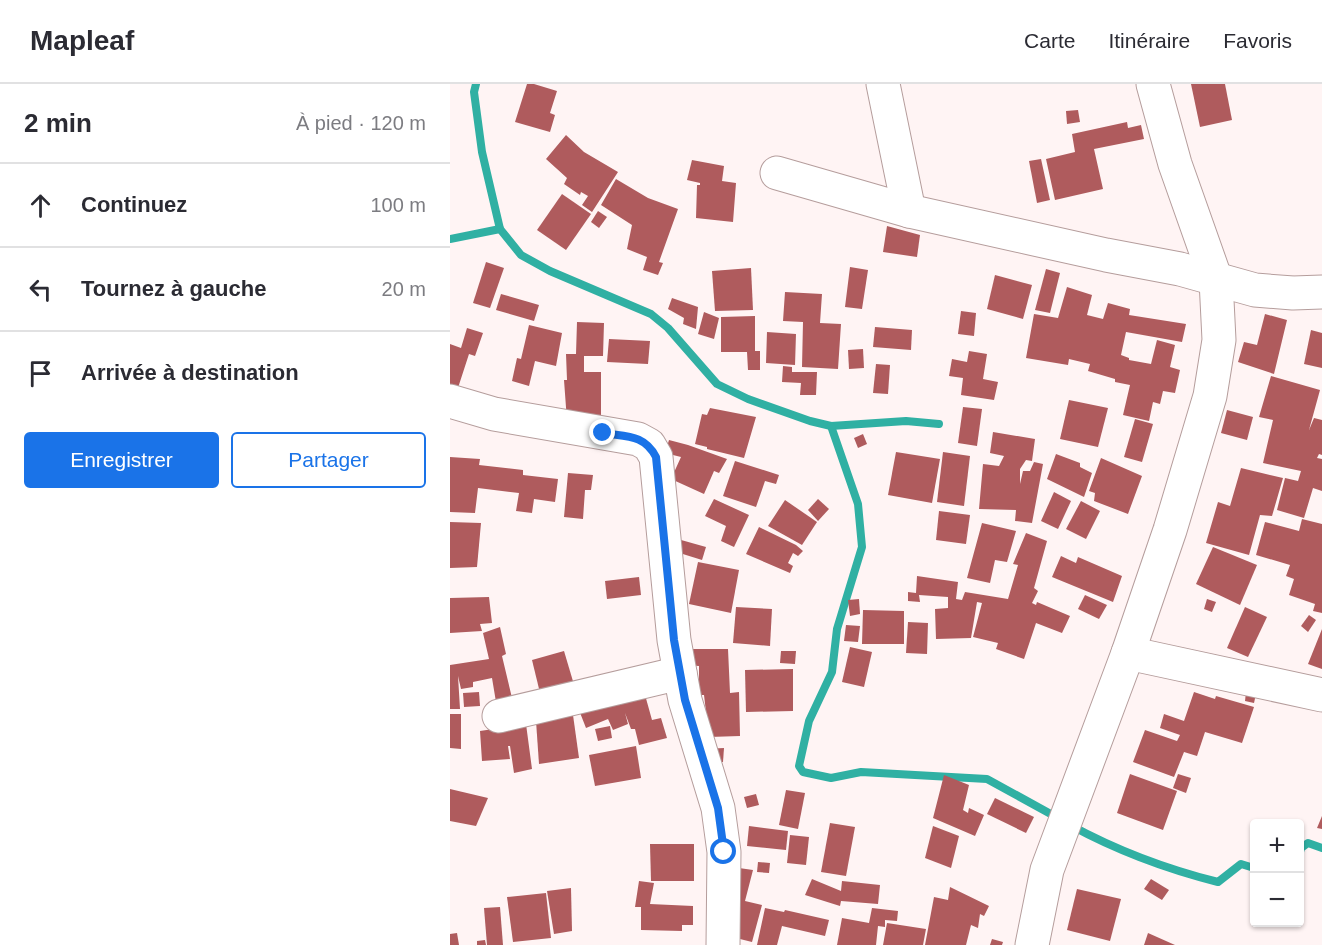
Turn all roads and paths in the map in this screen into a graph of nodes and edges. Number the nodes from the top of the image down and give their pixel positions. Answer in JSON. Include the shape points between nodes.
{"nodes":[{"id":1,"x":883,"y":84,"type":"edge"},
{"id":2,"x":1153,"y":84,"type":"edge"},
{"id":3,"x":777,"y":173,"type":"dead end"},
{"id":4,"x":909,"y":211,"type":"junction"},
{"id":5,"x":1216,"y":280,"type":"junction"},
{"id":6,"x":1322,"y":292,"type":"edge"},
{"id":7,"x":450,"y":401,"type":"edge"},
{"id":8,"x":1128,"y":653,"type":"junction"},
{"id":9,"x":680,"y":673,"type":"junction"},
{"id":10,"x":1322,"y":695,"type":"edge"},
{"id":11,"x":499,"y":716,"type":"dead end"},
{"id":12,"x":723,"y":945,"type":"edge"},
{"id":13,"x":1032,"y":945,"type":"edge"}],
"edges":[{"from":1,"to":4,"type":"street"},
{"from":2,"to":5,"type":"street","via":[[1175,164]]},
{"from":3,"to":4,"type":"street"},
{"from":4,"to":5,"type":"street"},
{"from":5,"to":6,"type":"street","via":[[1255,290]]},
{"from":5,"to":8,"type":"street","via":[[1219,340],[1210,396]]},
{"from":7,"to":9,"type":"street","via":[[494,414],[638,439],[650,445],[656,457]]},
{"from":8,"to":10,"type":"street"},
{"from":8,"to":13,"type":"street","via":[[1047,870]]},
{"from":9,"to":11,"type":"street"},
{"from":9,"to":12,"type":"street","via":[[718,808],[724,852]]}]}
